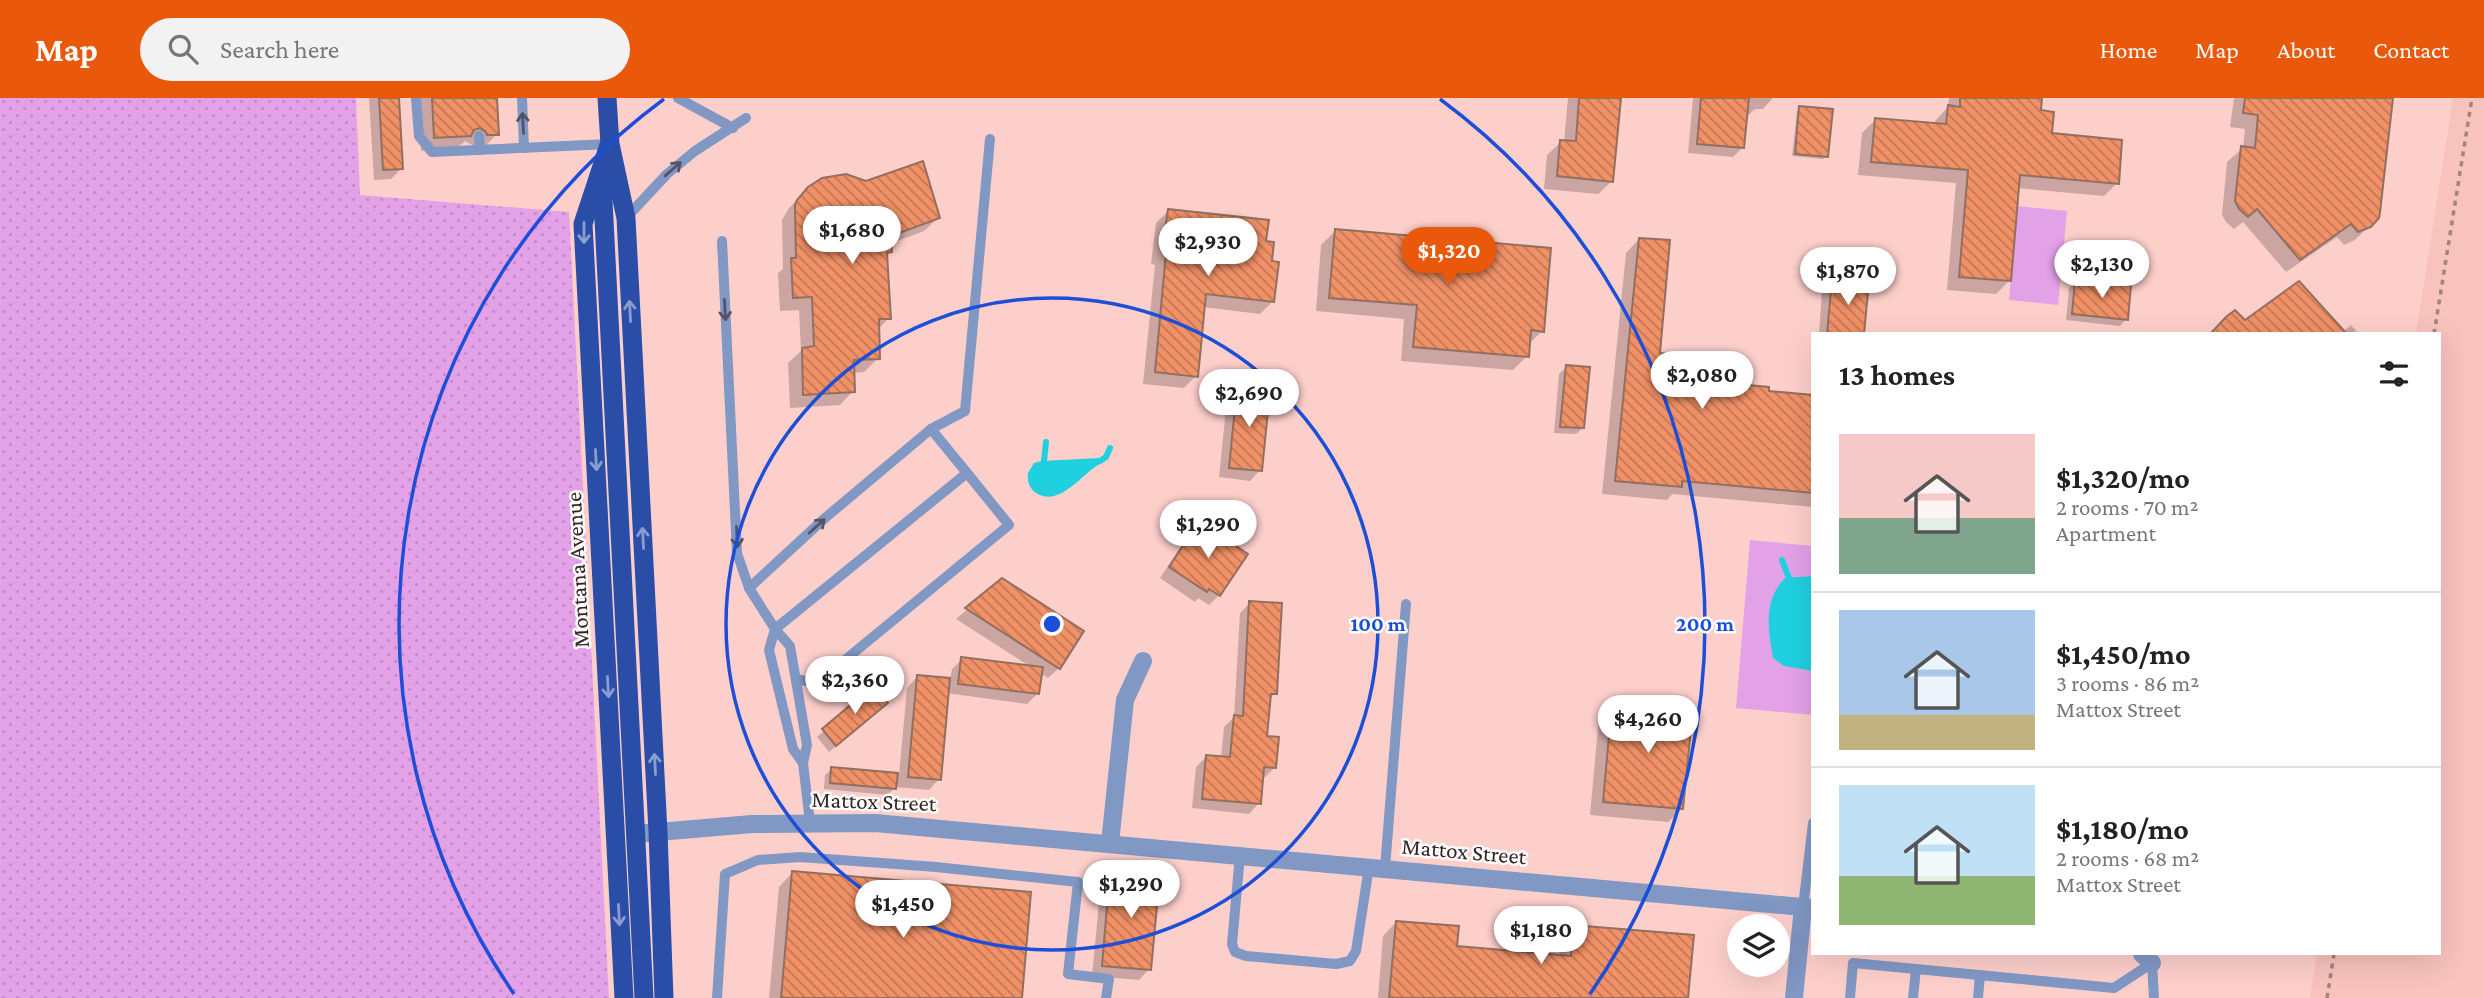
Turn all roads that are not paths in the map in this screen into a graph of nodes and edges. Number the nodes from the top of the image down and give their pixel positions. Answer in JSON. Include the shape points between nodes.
{"nodes":[{"id":1,"x":416,"y":98,"type":"edge"},
{"id":2,"x":522,"y":98,"type":"edge"},
{"id":3,"x":607,"y":98,"type":"edge"},
{"id":4,"x":678,"y":98,"type":"edge"},
{"id":5,"x":746,"y":118,"type":"dead end"},
{"id":6,"x":733,"y":128,"type":"junction"},
{"id":7,"x":479,"y":136,"type":"dead end"},
{"id":8,"x":990,"y":139,"type":"dead end"},
{"id":9,"x":610,"y":144,"type":"junction"},
{"id":10,"x":524,"y":148,"type":"junction"},
{"id":11,"x":480,"y":150,"type":"junction"},
{"id":12,"x":601,"y":169,"type":"junction"},
{"id":13,"x":625,"y":218,"type":"junction"},
{"id":14,"x":722,"y":241,"type":"dead end"},
{"id":15,"x":931,"y":429,"type":"junction"},
{"id":16,"x":967,"y":473,"type":"junction"},
{"id":17,"x":749,"y":588,"type":"junction"},
{"id":18,"x":1406,"y":604,"type":"dead end"},
{"id":19,"x":775,"y":629,"type":"junction"},
{"id":20,"x":1143,"y":661,"type":"dead end"},
{"id":21,"x":796,"y":680,"type":"junction"},
{"id":22,"x":803,"y":763,"type":"junction"},
{"id":23,"x":810,"y":822,"type":"junction"},
{"id":24,"x":658,"y":832,"type":"junction"},
{"id":25,"x":635,"y":834,"type":"junction"},
{"id":26,"x":1110,"y":843,"type":"junction"},
{"id":27,"x":1240,"y":855,"type":"junction"},
{"id":28,"x":1811,"y":858,"type":"edge"},
{"id":29,"x":1377,"y":867,"type":"junction"},
{"id":30,"x":1808,"y":907,"type":"edge"},
{"id":31,"x":2147,"y":958,"type":"edge"},
{"id":32,"x":1916,"y":969,"type":"junction"},
{"id":33,"x":1980,"y":975,"type":"junction"},
{"id":34,"x":624,"y":998,"type":"edge"},
{"id":35,"x":644,"y":998,"type":"edge"},
{"id":36,"x":664,"y":998,"type":"edge"},
{"id":37,"x":717,"y":998,"type":"edge"},
{"id":38,"x":1107,"y":998,"type":"edge"},
{"id":39,"x":1794,"y":998,"type":"edge"},
{"id":40,"x":1850,"y":998,"type":"edge"},
{"id":41,"x":1913,"y":998,"type":"edge"},
{"id":42,"x":1978,"y":998,"type":"edge"},
{"id":43,"x":2154,"y":998,"type":"edge"}],
"edges":[{"from":1,"to":11,"type":"lane","via":[[419,136],[432,152]]},
{"from":10,"to":2,"type":"lane","one_way":true},
{"from":3,"to":9,"type":"highway","name":"Montana Avenue"},
{"from":4,"to":6,"type":"lane"},
{"from":5,"to":6,"type":"lane"},
{"from":13,"to":6,"type":"lane","one_way":true,"via":[[695,150]]},
{"from":7,"to":11,"type":"lane"},
{"from":8,"to":15,"type":"lane","via":[[965,411]]},
{"from":9,"to":10,"type":"lane"},
{"from":9,"to":12,"type":"highway","name":"Montana Avenue"},
{"from":9,"to":13,"type":"highway","name":"Montana Avenue"},
{"from":10,"to":11,"type":"lane"},
{"from":12,"to":25,"type":"highway"},
{"from":12,"to":34,"type":"highway","name":"Montana Avenue","one_way":true,"via":[[583,224]]},
{"from":24,"to":13,"type":"highway","name":"Montana Avenue","one_way":true},
{"from":14,"to":17,"type":"lane","one_way":true,"via":[[737,553]]},
{"from":15,"to":16,"type":"lane"},
{"from":17,"to":15,"type":"lane","one_way":true},
{"from":16,"to":19,"type":"lane"},
{"from":16,"to":21,"type":"lane","via":[[1009,525],[817,683]]},
{"from":17,"to":19,"type":"lane"},
{"from":18,"to":29,"type":"lane"},
{"from":19,"to":21,"type":"lane","via":[[790,646]]},
{"from":19,"to":22,"type":"lane","via":[[769,650],[793,749]]},
{"from":20,"to":26,"type":"street","via":[[1125,700]]},
{"from":21,"to":22,"type":"lane","via":[[807,745]]},
{"from":22,"to":23,"type":"lane"},
{"from":23,"to":24,"type":"street","name":"Mattox Street"},
{"from":23,"to":26,"type":"street","name":"Mattox Street","via":[[875,823]]},
{"from":24,"to":25,"type":"street","name":"Mattox Street"},
{"from":24,"to":36,"type":"highway","name":"Montana Avenue"},
{"from":25,"to":35,"type":"highway"},
{"from":26,"to":27,"type":"street","name":"Mattox Street"},
{"from":27,"to":29,"type":"street","name":"Mattox Street"},
{"from":27,"to":29,"type":"lane","via":[[1232,944],[1235,952],[1246,957],[1336,964],[1350,961]]},
{"from":28,"to":30,"type":"lane"},
{"from":29,"to":30,"type":"street","name":"Mattox Street"},
{"from":30,"to":39,"type":"street"},
{"from":31,"to":33,"type":"lane","via":[[2114,988]]},
{"from":31,"to":43,"type":"lane"},
{"from":32,"to":33,"type":"lane"},
{"from":32,"to":40,"type":"lane","via":[[1853,963]]},
{"from":32,"to":41,"type":"lane"},
{"from":33,"to":42,"type":"lane"},
{"from":37,"to":38,"type":"lane","via":[[725,874],[758,860],[800,857],[1078,882],[1068,974],[1109,979]]}]}
